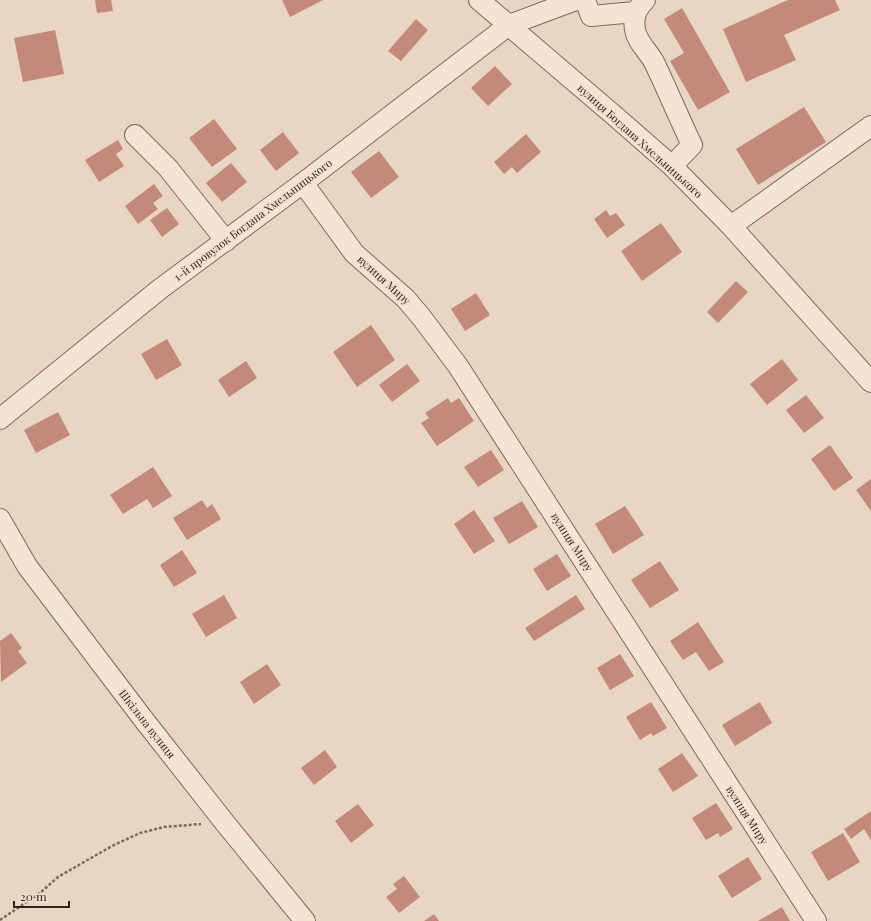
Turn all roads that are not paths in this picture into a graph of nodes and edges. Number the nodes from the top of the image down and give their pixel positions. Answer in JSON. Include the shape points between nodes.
{"nodes":[{"id":1,"x":479,"y":0,"type":"edge"},
{"id":2,"x":576,"y":0,"type":"edge"},
{"id":3,"x":585,"y":0,"type":"edge"},
{"id":4,"x":640,"y":6,"type":"edge"},
{"id":5,"x":509,"y":26,"type":"junction"},
{"id":6,"x":871,"y":126,"type":"edge"},
{"id":7,"x":135,"y":135,"type":"dead end"},
{"id":8,"x":672,"y":166,"type":"junction"},
{"id":9,"x":303,"y":183,"type":"junction"},
{"id":10,"x":731,"y":226,"type":"junction"},
{"id":11,"x":226,"y":241,"type":"junction"},
{"id":12,"x":871,"y":382,"type":"edge"},
{"id":13,"x":0,"y":419,"type":"edge"},
{"id":14,"x":0,"y":519,"type":"edge"},
{"id":15,"x":305,"y":921,"type":"edge"},
{"id":16,"x":816,"y":921,"type":"edge"}],
"edges":[{"from":1,"to":5,"type":"street","name":"вулиця Богдана Хмельницького"},
{"from":2,"to":5,"type":"street","name":"1-й провулок Богдана Хмельницького"},
{"from":3,"to":4,"type":"street","via":[[591,16]]},
{"from":4,"to":8,"type":"street","via":[[634,22],[635,32],[653,60],[692,146]]},
{"from":5,"to":8,"type":"street","name":"вулиця Богдана Хмельницького"},
{"from":5,"to":9,"type":"street","name":"1-й провулок Богдана Хмельницького"},
{"from":6,"to":10,"type":"street"},
{"from":7,"to":11,"type":"street","via":[[168,168]]},
{"from":8,"to":10,"type":"street","name":"вулиця Богдана Хмельницького"},
{"from":9,"to":11,"type":"street","name":"1-й провулок Богдана Хмельницького"},
{"from":9,"to":16,"type":"street","name":"вулиця Миру","via":[[354,253],[406,298],[458,366]]},
{"from":10,"to":12,"type":"street","name":"вулиця Богдана Хмельницького"},
{"from":11,"to":13,"type":"street","name":"1-й провулок Богдана Хмельницького","via":[[160,289]]},
{"from":14,"to":15,"type":"street","name":"Шкільна вулиця","via":[[27,566],[144,720]]}]}
